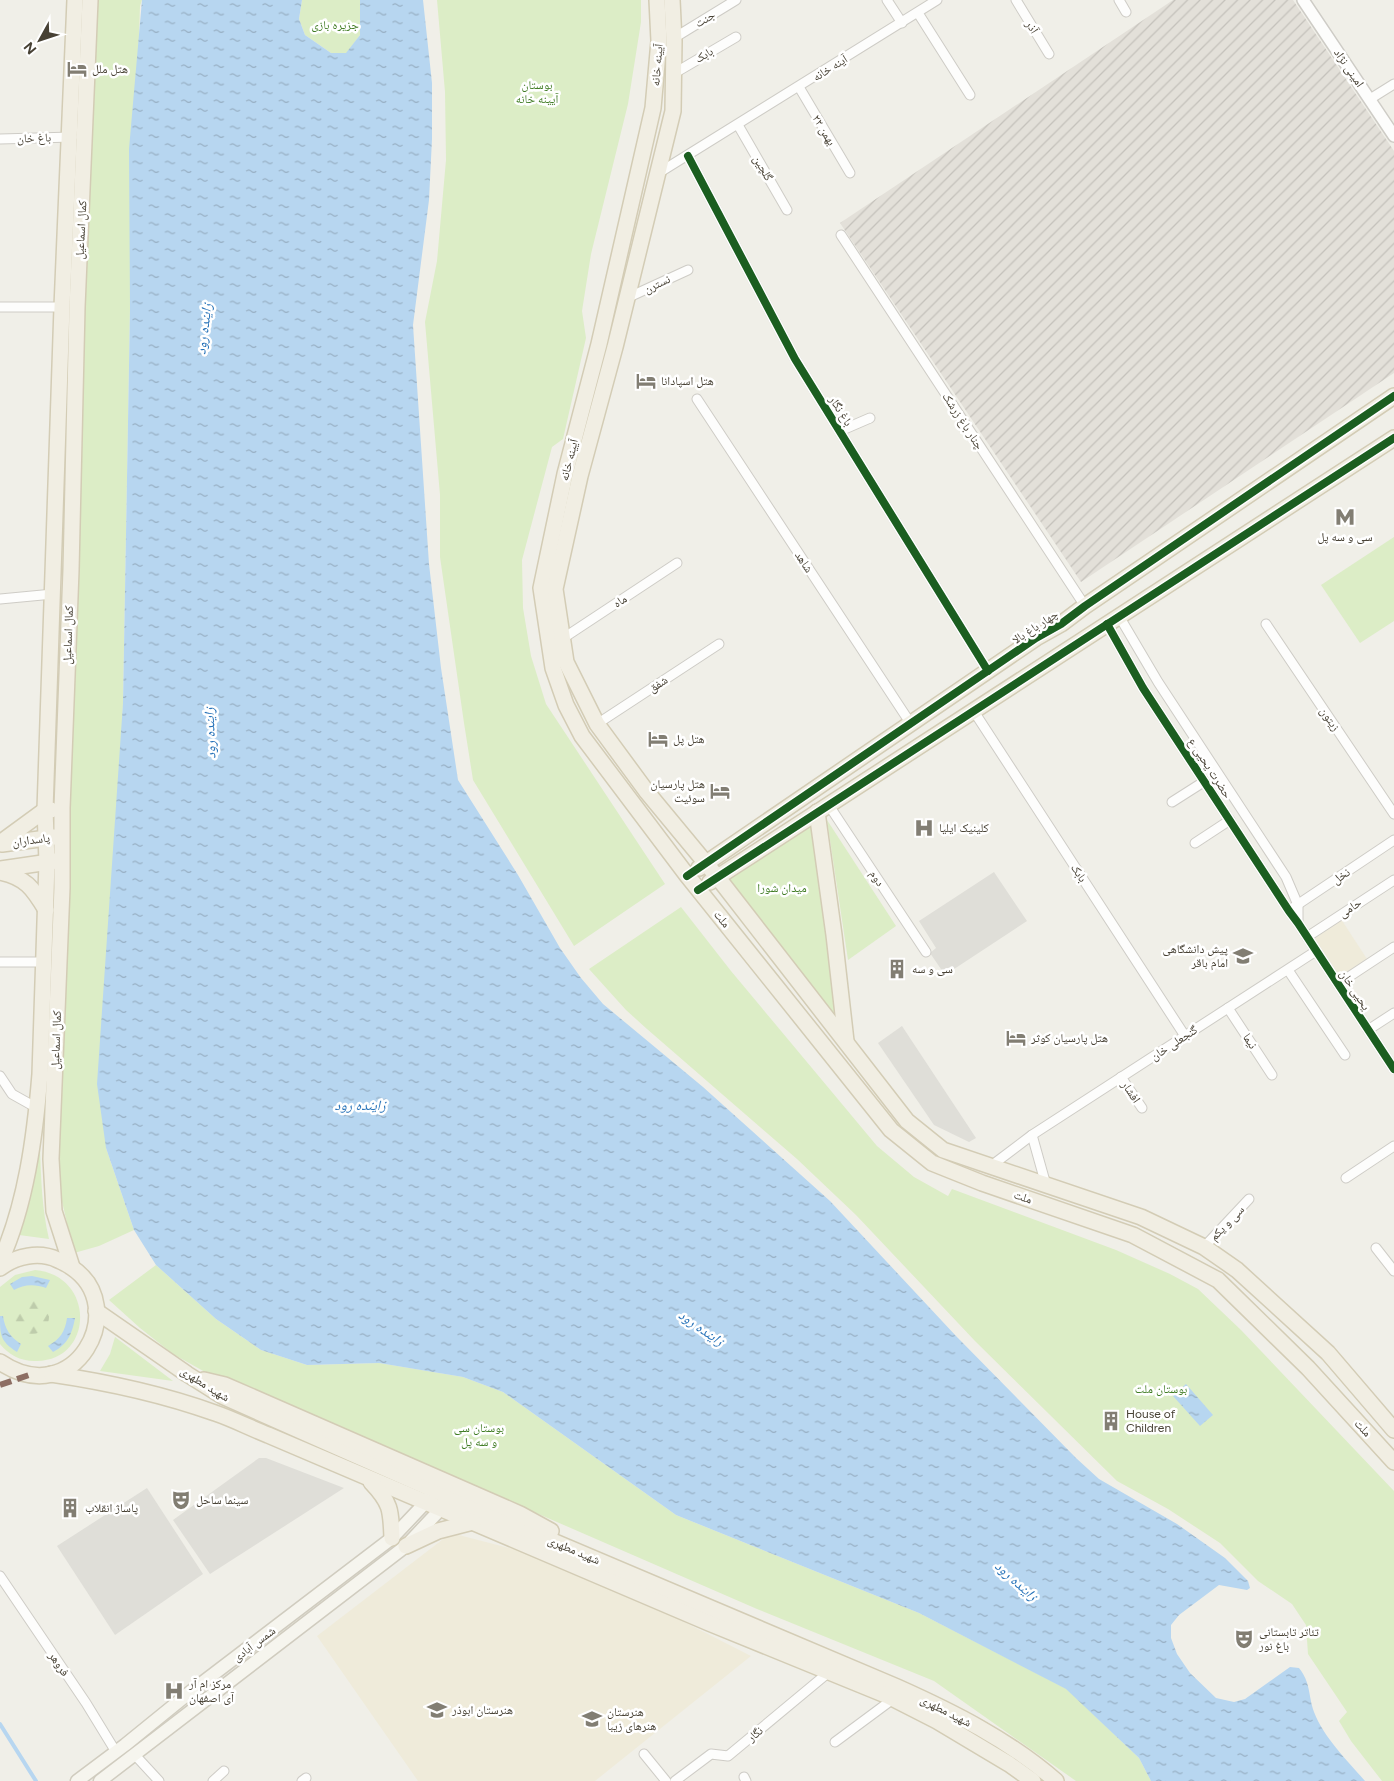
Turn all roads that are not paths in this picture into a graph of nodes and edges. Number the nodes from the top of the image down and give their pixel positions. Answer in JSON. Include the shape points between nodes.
{"nodes":[{"id":1,"x":75,"y":0,"type":"edge"},
{"id":2,"x":90,"y":0,"type":"edge"},
{"id":3,"x":657,"y":0,"type":"edge"},
{"id":4,"x":672,"y":0,"type":"edge"},
{"id":5,"x":736,"y":0,"type":"edge"},
{"id":6,"x":887,"y":0,"type":"edge"},
{"id":7,"x":937,"y":0,"type":"edge"},
{"id":8,"x":1016,"y":0,"type":"edge"},
{"id":9,"x":1119,"y":0,"type":"edge"},
{"id":10,"x":1303,"y":0,"type":"edge"},
{"id":11,"x":1126,"y":12,"type":"dead end"},
{"id":12,"x":918,"y":13,"type":"junction"},
{"id":13,"x":902,"y":23,"type":"junction"},
{"id":14,"x":736,"y":37,"type":"dead end"},
{"id":15,"x":674,"y":38,"type":"junction"},
{"id":16,"x":1049,"y":54,"type":"dead end"},
{"id":17,"x":673,"y":74,"type":"junction"},
{"id":18,"x":1394,"y":84,"type":"edge"},
{"id":19,"x":799,"y":87,"type":"junction"},
{"id":20,"x":970,"y":95,"type":"dead end"},
{"id":21,"x":1370,"y":99,"type":"junction"},
{"id":22,"x":738,"y":125,"type":"junction"},
{"id":23,"x":84,"y":136,"type":"junction"},
{"id":24,"x":1394,"y":136,"type":"edge"},
{"id":25,"x":68,"y":137,"type":"junction"},
{"id":26,"x":0,"y":139,"type":"edge"},
{"id":27,"x":688,"y":156,"type":"junction"},
{"id":28,"x":850,"y":172,"type":"dead end"},
{"id":29,"x":657,"y":174,"type":"junction"},
{"id":30,"x":787,"y":210,"type":"dead end"},
{"id":31,"x":841,"y":235,"type":"dead end"},
{"id":32,"x":688,"y":270,"type":"dead end"},
{"id":33,"x":627,"y":298,"type":"junction"},
{"id":34,"x":0,"y":307,"type":"edge"},
{"id":35,"x":70,"y":307,"type":"junction"},
{"id":36,"x":1394,"y":396,"type":"edge"},
{"id":37,"x":697,"y":399,"type":"dead end"},
{"id":38,"x":870,"y":418,"type":"dead end"},
{"id":39,"x":840,"y":431,"type":"junction"},
{"id":40,"x":1394,"y":438,"type":"edge"},
{"id":41,"x":677,"y":563,"type":"dead end"},
{"id":42,"x":69,"y":592,"type":"junction"},
{"id":43,"x":53,"y":594,"type":"junction"},
{"id":44,"x":0,"y":599,"type":"edge"},
{"id":45,"x":1085,"y":606,"type":"junction"},
{"id":46,"x":1113,"y":620,"type":"junction"},
{"id":47,"x":1061,"y":624,"type":"junction"},
{"id":48,"x":1266,"y":624,"type":"dead end"},
{"id":49,"x":1036,"y":638,"type":"junction"},
{"id":50,"x":562,"y":639,"type":"junction"},
{"id":51,"x":719,"y":644,"type":"dead end"},
{"id":52,"x":1074,"y":647,"type":"junction"},
{"id":53,"x":1050,"y":660,"type":"junction"},
{"id":54,"x":988,"y":672,"type":"junction"},
{"id":55,"x":973,"y":710,"type":"junction"},
{"id":56,"x":597,"y":724,"type":"junction"},
{"id":57,"x":911,"y":724,"type":"junction"},
{"id":58,"x":1205,"y":781,"type":"junction"},
{"id":59,"x":1172,"y":802,"type":"dead end"},
{"id":60,"x":62,"y":808,"type":"junction"},
{"id":61,"x":822,"y":808,"type":"junction"},
{"id":62,"x":45,"y":810,"type":"junction"},
{"id":63,"x":1394,"y":814,"type":"edge"},
{"id":64,"x":1230,"y":820,"type":"junction"},
{"id":65,"x":63,"y":836,"type":"junction"},
{"id":66,"x":46,"y":838,"type":"junction"},
{"id":67,"x":1394,"y":840,"type":"edge"},
{"id":68,"x":688,"y":843,"type":"junction"},
{"id":69,"x":1194,"y":843,"type":"dead end"},
{"id":70,"x":0,"y":844,"type":"edge"},
{"id":71,"x":724,"y":850,"type":"junction"},
{"id":72,"x":55,"y":861,"type":"junction"},
{"id":73,"x":711,"y":870,"type":"junction"},
{"id":74,"x":0,"y":871,"type":"edge"},
{"id":75,"x":1394,"y":880,"type":"edge"},
{"id":76,"x":693,"y":883,"type":"junction"},
{"id":77,"x":1298,"y":905,"type":"junction"},
{"id":78,"x":46,"y":910,"type":"junction"},
{"id":79,"x":1289,"y":911,"type":"junction"},
{"id":80,"x":1298,"y":922,"type":"junction"},
{"id":81,"x":1307,"y":937,"type":"junction"},
{"id":82,"x":1394,"y":947,"type":"edge"},
{"id":83,"x":926,"y":952,"type":"dead end"},
{"id":84,"x":1316,"y":952,"type":"junction"},
{"id":85,"x":0,"y":962,"type":"edge"},
{"id":86,"x":45,"y":962,"type":"junction"},
{"id":87,"x":1288,"y":970,"type":"junction"},
{"id":88,"x":1338,"y":984,"type":"junction"},
{"id":89,"x":1228,"y":1008,"type":"junction"},
{"id":90,"x":1394,"y":1013,"type":"edge"},
{"id":91,"x":1368,"y":1030,"type":"junction"},
{"id":92,"x":1185,"y":1036,"type":"junction"},
{"id":93,"x":846,"y":1042,"type":"junction"},
{"id":94,"x":1390,"y":1054,"type":"edge"},
{"id":95,"x":1345,"y":1055,"type":"dead end"},
{"id":96,"x":1394,"y":1068,"type":"edge"},
{"id":97,"x":1272,"y":1075,"type":"dead end"},
{"id":98,"x":0,"y":1076,"type":"edge"},
{"id":99,"x":1121,"y":1077,"type":"junction"},
{"id":100,"x":37,"y":1108,"type":"junction"},
{"id":101,"x":1142,"y":1108,"type":"dead end"},
{"id":102,"x":1032,"y":1135,"type":"junction"},
{"id":103,"x":1394,"y":1146,"type":"edge"},
{"id":104,"x":991,"y":1166,"type":"junction"},
{"id":105,"x":1346,"y":1178,"type":"dead end"},
{"id":106,"x":1046,"y":1185,"type":"junction"},
{"id":107,"x":1249,"y":1199,"type":"dead end"},
{"id":108,"x":1204,"y":1247,"type":"junction"},
{"id":109,"x":1376,"y":1248,"type":"dead end"},
{"id":110,"x":0,"y":1262,"type":"edge"},
{"id":111,"x":72,"y":1267,"type":"junction"},
{"id":112,"x":0,"y":1268,"type":"edge"},
{"id":113,"x":1394,"y":1271,"type":"edge"},
{"id":114,"x":96,"y":1311,"type":"junction"},
{"id":115,"x":0,"y":1362,"type":"edge"},
{"id":116,"x":51,"y":1374,"type":"junction"},
{"id":117,"x":190,"y":1376,"type":"junction"},
{"id":118,"x":1394,"y":1430,"type":"edge"},
{"id":119,"x":1394,"y":1462,"type":"edge"},
{"id":120,"x":365,"y":1476,"type":"junction"},
{"id":121,"x":430,"y":1496,"type":"junction"},
{"id":122,"x":445,"y":1503,"type":"junction"},
{"id":123,"x":473,"y":1522,"type":"junction"},
{"id":124,"x":392,"y":1538,"type":"junction"},
{"id":125,"x":406,"y":1546,"type":"junction"},
{"id":126,"x":564,"y":1546,"type":"junction"},
{"id":127,"x":0,"y":1576,"type":"edge"},
{"id":128,"x":829,"y":1672,"type":"junction"},
{"id":129,"x":202,"y":1684,"type":"junction"},
{"id":130,"x":211,"y":1695,"type":"junction"},
{"id":131,"x":893,"y":1699,"type":"junction"},
{"id":132,"x":835,"y":1742,"type":"dead end"},
{"id":133,"x":116,"y":1752,"type":"junction"},
{"id":134,"x":644,"y":1754,"type":"dead end"},
{"id":135,"x":135,"y":1755,"type":"junction"},
{"id":136,"x":224,"y":1771,"type":"dead end"},
{"id":137,"x":77,"y":1781,"type":"edge"},
{"id":138,"x":100,"y":1781,"type":"edge"},
{"id":139,"x":159,"y":1781,"type":"edge"},
{"id":140,"x":214,"y":1781,"type":"edge"},
{"id":141,"x":666,"y":1781,"type":"edge"},
{"id":142,"x":675,"y":1781,"type":"edge"},
{"id":143,"x":1032,"y":1781,"type":"edge"},
{"id":144,"x":1056,"y":1781,"type":"edge"}],
"edges":[{"from":1,"to":25,"type":"main road","name":"کمال اسماعیل"},
{"from":2,"to":23,"type":"main road","name":"کمال اسماعیل"},
{"from":3,"to":76,"type":"main road","name":"آیینه خانه","via":[[660,41],[652,108],[541,588],[553,668],[570,713],[582,736]]},
{"from":4,"to":15,"type":"main road","name":"آیینه خانه"},
{"from":5,"to":15,"type":"street","name":"جنت"},
{"from":6,"to":13,"type":"street"},
{"from":7,"to":12,"type":"street","name":"آینه خانه"},
{"from":8,"to":16,"type":"street","name":"آذر"},
{"from":9,"to":11,"type":"street"},
{"from":10,"to":21,"type":"street","name":"امینی نژاد"},
{"from":12,"to":13,"type":"street","name":"آینه خانه"},
{"from":12,"to":20,"type":"street"},
{"from":13,"to":19,"type":"street","name":"آینه خانه"},
{"from":14,"to":17,"type":"street","name":"بابک"},
{"from":15,"to":17,"type":"main road","name":"آیینه خانه"},
{"from":17,"to":29,"type":"main road","name":"آیینه خانه","via":[[673,111]]},
{"from":18,"to":21,"type":"street"},
{"from":19,"to":22,"type":"street","name":"آینه خانه"},
{"from":19,"to":28,"type":"street","name":"۲۲ بهمن"},
{"from":21,"to":24,"type":"street","name":"امینی نژاد"},
{"from":22,"to":27,"type":"street","name":"آینه خانه"},
{"from":22,"to":30,"type":"street","name":"گلچین"},
{"from":23,"to":25,"type":"street","name":"باغ خان"},
{"from":23,"to":35,"type":"main road","name":"کمال اسماعیل"},
{"from":25,"to":26,"type":"street","name":"باغ خان"},
{"from":25,"to":35,"type":"main road","name":"کمال اسماعیل"},
{"from":27,"to":29,"type":"street","name":"آینه خانه"},
{"from":27,"to":39,"type":"street","name":"باغ نگار","via":[[795,359]]},
{"from":29,"to":33,"type":"main road","name":"آیینه خانه"},
{"from":31,"to":45,"type":"street","name":"چنار باغ زرشک"},
{"from":32,"to":33,"type":"street","name":"نسترن"},
{"from":33,"to":50,"type":"main road","name":"آیینه خانه","via":[[580,476],[555,589]]},
{"from":34,"to":35,"type":"street"},
{"from":35,"to":42,"type":"main road","name":"کمال اسماعیل"},
{"from":35,"to":43,"type":"main road","name":"کمال اسماعیل"},
{"from":36,"to":45,"type":"main road","name":"چهار باغ بالا"},
{"from":37,"to":57,"type":"street","name":"شاهد"},
{"from":38,"to":39,"type":"street"},
{"from":39,"to":54,"type":"street","name":"باغ نگار"},
{"from":40,"to":46,"type":"main road","name":"چهار باغ بالا"},
{"from":41,"to":50,"type":"street","name":"ماه"},
{"from":42,"to":43,"type":"main road"},
{"from":42,"to":60,"type":"main road","name":"کمال اسماعیل"},
{"from":43,"to":44,"type":"street"},
{"from":43,"to":62,"type":"main road","name":"کمال اسماعیل"},
{"from":45,"to":47,"type":"main road","name":"چهار باغ بالا"},
{"from":46,"to":52,"type":"main road","name":"چهار باغ بالا"},
{"from":46,"to":58,"type":"street","name":"حضرت یحیی ع","via":[[1143,688]]},
{"from":46,"to":77,"type":"street","name":"حضرت یحیی ع","via":[[1158,682],[1286,877]]},
{"from":47,"to":49,"type":"main road","name":"چهار باغ بالا"},
{"from":47,"to":52,"type":"main road","via":[[1061,639]]},
{"from":48,"to":63,"type":"street","name":"زیتون"},
{"from":49,"to":53,"type":"main road","via":[[1047,644]]},
{"from":49,"to":54,"type":"main road","name":"چهار باغ بالا"},
{"from":50,"to":56,"type":"main road","name":"آیینه خانه","via":[[566,662]]},
{"from":51,"to":56,"type":"street","name":"شفق"},
{"from":52,"to":53,"type":"main road","name":"چهار باغ بالا"},
{"from":53,"to":55,"type":"main road","name":"چهار باغ بالا"},
{"from":54,"to":57,"type":"main road","name":"چهار باغ بالا"},
{"from":55,"to":61,"type":"main road","name":"چهار باغ بالا"},
{"from":55,"to":92,"type":"street","name":"بابک"},
{"from":56,"to":68,"type":"main road","name":"آیینه خانه"},
{"from":57,"to":71,"type":"main road","name":"چهار باغ بالا"},
{"from":58,"to":59,"type":"street"},
{"from":58,"to":64,"type":"street","name":"حضرت یحیی ع"},
{"from":60,"to":62,"type":"main road"},
{"from":60,"to":65,"type":"main road","name":"کمال اسماعیل"},
{"from":61,"to":73,"type":"main road","name":"چهار باغ بالا"},
{"from":61,"to":83,"type":"street","name":"دوم"},
{"from":61,"to":93,"type":"main road"},
{"from":62,"to":66,"type":"main road","name":"کمال اسماعیل"},
{"from":62,"to":70,"type":"main road"},
{"from":64,"to":69,"type":"street"},
{"from":64,"to":79,"type":"street","name":"حضرت یحیی ع"},
{"from":65,"to":66,"type":"main road","name":"پاسداران"},
{"from":65,"to":72,"type":"main road","name":"کمال اسماعیل"},
{"from":66,"to":70,"type":"main road","name":"پاسداران"},
{"from":66,"to":72,"type":"main road","name":"کمال اسماعیل"},
{"from":67,"to":77,"type":"street","name":"نخل"},
{"from":68,"to":71,"type":"main road"},
{"from":68,"to":73,"type":"main road","name":"آیینه خانه"},
{"from":71,"to":73,"type":"main road","name":"چهار باغ بالا"},
{"from":72,"to":74,"type":"main road","name":"پاسداران"},
{"from":72,"to":78,"type":"main road","name":"کمال اسماعیل"},
{"from":72,"to":111,"type":"main road","name":"کمال اسماعیل","via":[[52,1189],[54,1211]]},
{"from":73,"to":76,"type":"main road","name":"چهار باغ بالا"},
{"from":73,"to":93,"type":"main road","name":"ملت"},
{"from":74,"to":78,"type":"main road","via":[[27,883]]},
{"from":75,"to":81,"type":"street","name":"حامی"},
{"from":76,"to":119,"type":"main road","name":"ملت","via":[[891,1130],[932,1164],[1134,1235],[1218,1280],[1308,1368]]},
{"from":77,"to":79,"type":"street","name":"نخل"},
{"from":77,"to":80,"type":"street","name":"حضرت یحیی ع"},
{"from":78,"to":86,"type":"main road","name":"کمال اسماعیل"},
{"from":79,"to":80,"type":"street","name":"حضرت یحیی ع"},
{"from":80,"to":81,"type":"street","name":"یحیی خان"},
{"from":81,"to":84,"type":"street","name":"یحیی خان"},
{"from":82,"to":88,"type":"street"},
{"from":84,"to":87,"type":"street","name":"گنجعلی خان"},
{"from":84,"to":88,"type":"street","name":"یحیی خان"},
{"from":85,"to":86,"type":"street"},
{"from":86,"to":100,"type":"main road","name":"کمال اسماعیل"},
{"from":87,"to":89,"type":"street","name":"گنجعلی خان"},
{"from":87,"to":95,"type":"street"},
{"from":88,"to":91,"type":"street","name":"یحیی خان"},
{"from":89,"to":92,"type":"street","name":"گنجعلی خان"},
{"from":89,"to":97,"type":"street","name":"نیما"},
{"from":90,"to":91,"type":"street"},
{"from":91,"to":94,"type":"street","name":"یحیی خان"},
{"from":92,"to":99,"type":"street","name":"گنجعلی خان"},
{"from":93,"to":104,"type":"main road","name":"ملت","via":[[907,1121],[942,1150]]},
{"from":94,"to":96,"type":"street","name":"یحیی خان"},
{"from":98,"to":100,"type":"street","via":[[12,1094]]},
{"from":99,"to":101,"type":"street","name":"افشار"},
{"from":99,"to":102,"type":"street","name":"گنجعلی خان"},
{"from":100,"to":110,"type":"main road","name":"کمال اسماعیل","via":[[27,1173]]},
{"from":102,"to":104,"type":"street","name":"گنجعلی خان"},
{"from":102,"to":106,"type":"street"},
{"from":103,"to":105,"type":"street"},
{"from":104,"to":106,"type":"main road","name":"ملت"},
{"from":106,"to":108,"type":"main road","name":"ملت","via":[[1141,1216]]},
{"from":107,"to":108,"type":"street","name":"سی و یکم"},
{"from":108,"to":118,"type":"main road","name":"ملت","via":[[1237,1270],[1328,1353]]},
{"from":109,"to":113,"type":"street"},
{"from":111,"to":112,"type":"main road","via":[[53,1258],[33,1256],[13,1260]]},
{"from":111,"to":114,"type":"main road","via":[[89,1286]]},
{"from":114,"to":116,"type":"main road","via":[[93,1337],[83,1355],[70,1367]]},
{"from":114,"to":117,"type":"main road","name":"شهید مطهری"},
{"from":115,"to":116,"type":"main road","via":[[15,1372]]},
{"from":116,"to":120,"type":"main road","name":"شهید مطهری","via":[[126,1388],[215,1413]]},
{"from":117,"to":121,"type":"main road","name":"شهید مطهری","via":[[222,1396]]},
{"from":117,"to":126,"type":"main road","via":[[224,1385],[520,1514],[550,1530]]},
{"from":120,"to":121,"type":"main road","name":"شهید مطهری"},
{"from":120,"to":124,"type":"main road","via":[[384,1496],[391,1511]]},
{"from":121,"to":122,"type":"main road","name":"شهید مطهری"},
{"from":121,"to":124,"type":"main road","name":"شمس آبادی"},
{"from":122,"to":123,"type":"main road","name":"شهید مطهری"},
{"from":122,"to":125,"type":"main road","name":"شمس آبادی"},
{"from":122,"to":126,"type":"main road","name":"شهید مطهری"},
{"from":123,"to":125,"type":"main road","via":[[438,1531]]},
{"from":123,"to":128,"type":"main road","name":"شهید مطهری"},
{"from":124,"to":129,"type":"main road","name":"شمس آبادی"},
{"from":125,"to":130,"type":"main road","name":"شمس آبادی"},
{"from":126,"to":144,"type":"main road","name":"شهید مطهری","via":[[947,1710],[999,1739]]},
{"from":127,"to":133,"type":"street","name":"فروهر"},
{"from":128,"to":131,"type":"main road","name":"شهید مطهری"},
{"from":128,"to":142,"type":"street","name":"نگار","via":[[728,1756],[712,1754]]},
{"from":129,"to":130,"type":"main road"},
{"from":129,"to":133,"type":"main road","name":"شمس آبادی"},
{"from":130,"to":135,"type":"main road","name":"شمس آبادی"},
{"from":131,"to":132,"type":"street"},
{"from":131,"to":143,"type":"main road","name":"شهید مطهری","via":[[952,1729]]},
{"from":133,"to":137,"type":"main road","name":"شمس آبادی"},
{"from":134,"to":141,"type":"street"},
{"from":135,"to":138,"type":"main road","name":"شمس آبادی"},
{"from":135,"to":139,"type":"street"},
{"from":136,"to":140,"type":"street"}]}
